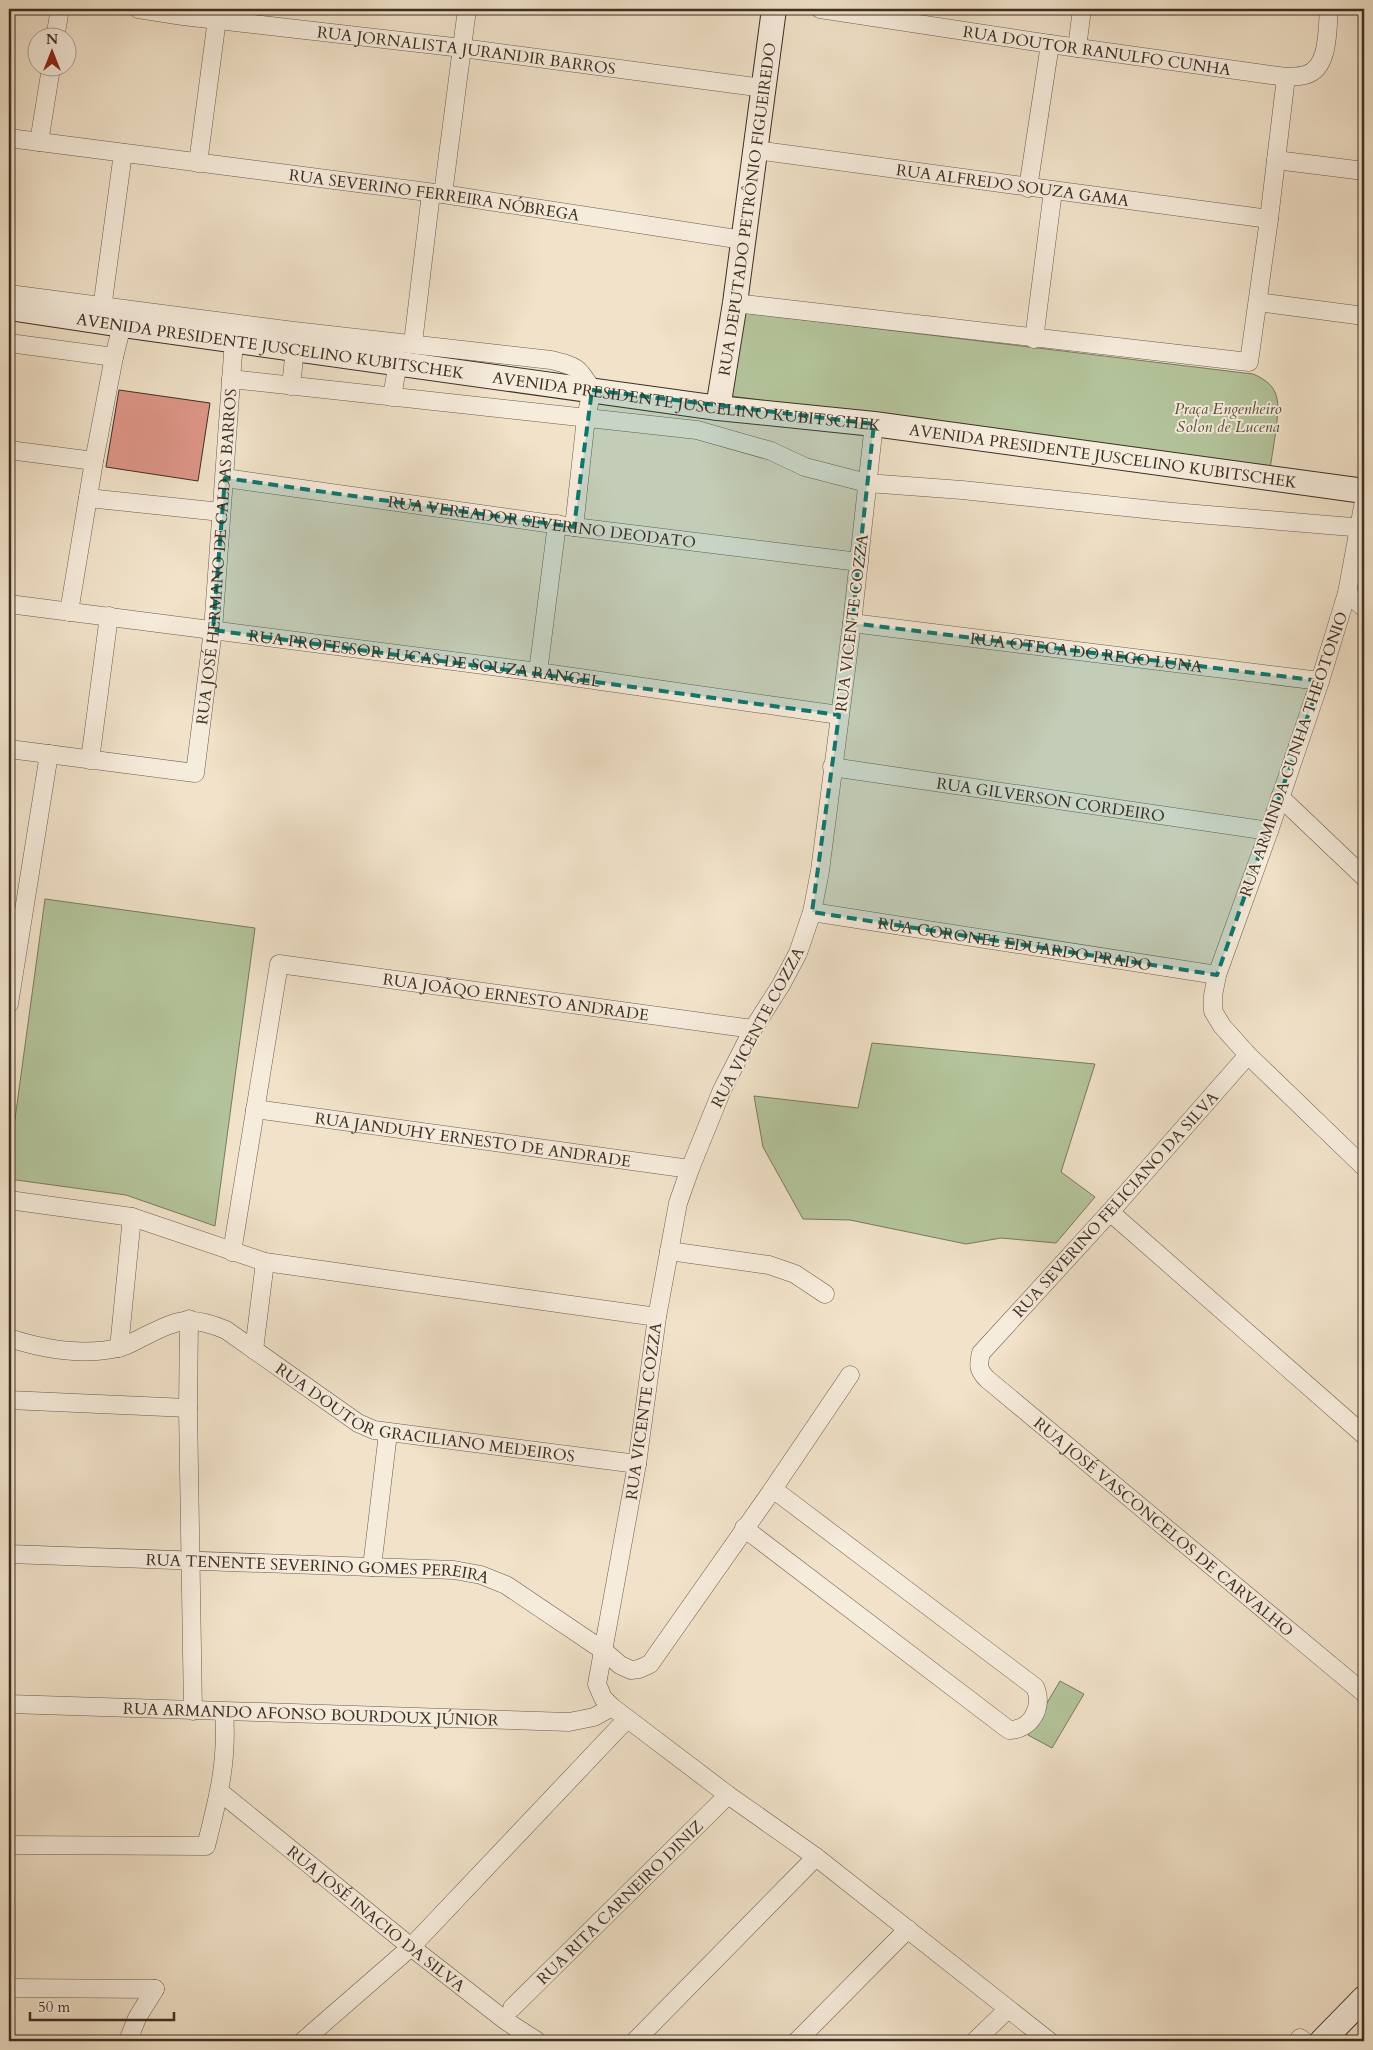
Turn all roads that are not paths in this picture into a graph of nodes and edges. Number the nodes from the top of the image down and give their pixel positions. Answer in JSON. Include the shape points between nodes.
{"nodes":[{"id":1,"x":60,"y":9,"type":"edge"},
{"id":2,"x":138,"y":9,"type":"edge"},
{"id":3,"x":467,"y":9,"type":"edge"},
{"id":4,"x":774,"y":9,"type":"edge"},
{"id":5,"x":820,"y":9,"type":"edge"},
{"id":6,"x":1082,"y":9,"type":"edge"},
{"id":7,"x":1329,"y":9,"type":"edge"},
{"id":8,"x":183,"y":12,"type":"edge"},
{"id":9,"x":217,"y":19,"type":"junction"},
{"id":10,"x":57,"y":28,"type":"edge"},
{"id":11,"x":1050,"y":44,"type":"junction"},
{"id":12,"x":462,"y":48,"type":"junction"},
{"id":13,"x":1077,"y":48,"type":"junction"},
{"id":14,"x":1286,"y":77,"type":"junction"},
{"id":15,"x":49,"y":78,"type":"edge"},
{"id":16,"x":764,"y":88,"type":"junction"},
{"id":17,"x":9,"y":138,"type":"edge"},
{"id":18,"x":39,"y":142,"type":"junction"},
{"id":19,"x":755,"y":150,"type":"junction"},
{"id":20,"x":123,"y":153,"type":"junction"},
{"id":21,"x":1276,"y":160,"type":"junction"},
{"id":22,"x":198,"y":163,"type":"junction"},
{"id":23,"x":1364,"y":171,"type":"edge"},
{"id":24,"x":1028,"y":188,"type":"junction"},
{"id":25,"x":1053,"y":191,"type":"junction"},
{"id":26,"x":437,"y":193,"type":"junction"},
{"id":27,"x":1269,"y":219,"type":"junction"},
{"id":28,"x":743,"y":240,"type":"junction"},
{"id":29,"x":9,"y":294,"type":"edge"},
{"id":30,"x":1258,"y":302,"type":"junction"},
{"id":31,"x":735,"y":303,"type":"junction"},
{"id":32,"x":9,"y":308,"type":"edge"},
{"id":33,"x":1364,"y":316,"type":"edge"},
{"id":34,"x":108,"y":318,"type":"junction"},
{"id":35,"x":1034,"y":339,"type":"junction"},
{"id":36,"x":234,"y":340,"type":"junction"},
{"id":37,"x":294,"y":340,"type":"junction"},
{"id":38,"x":9,"y":343,"type":"edge"},
{"id":39,"x":414,"y":343,"type":"junction"},
{"id":40,"x":114,"y":357,"type":"junction"},
{"id":41,"x":448,"y":358,"type":"junction"},
{"id":42,"x":398,"y":362,"type":"junction"},
{"id":43,"x":231,"y":379,"type":"junction"},
{"id":44,"x":291,"y":386,"type":"junction"},
{"id":45,"x":592,"y":390,"type":"junction"},
{"id":46,"x":392,"y":397,"type":"junction"},
{"id":47,"x":718,"y":408,"type":"junction"},
{"id":48,"x":586,"y":418,"type":"junction"},
{"id":49,"x":874,"y":424,"type":"junction"},
{"id":50,"x":9,"y":450,"type":"edge"},
{"id":51,"x":94,"y":461,"type":"junction"},
{"id":52,"x":225,"y":478,"type":"junction"},
{"id":53,"x":867,"y":483,"type":"junction"},
{"id":54,"x":1364,"y":491,"type":"edge"},
{"id":55,"x":88,"y":498,"type":"junction"},
{"id":56,"x":1364,"y":501,"type":"edge"},
{"id":57,"x":221,"y":512,"type":"junction"},
{"id":58,"x":566,"y":525,"type":"junction"},
{"id":59,"x":1362,"y":528,"type":"edge"},
{"id":60,"x":859,"y":562,"type":"junction"},
{"id":61,"x":1347,"y":593,"type":"junction"},
{"id":62,"x":9,"y":604,"type":"edge"},
{"id":63,"x":1364,"y":608,"type":"edge"},
{"id":64,"x":69,"y":612,"type":"junction"},
{"id":65,"x":109,"y":616,"type":"junction"},
{"id":66,"x":852,"y":623,"type":"junction"},
{"id":67,"x":213,"y":630,"type":"junction"},
{"id":68,"x":538,"y":672,"type":"junction"},
{"id":69,"x":1320,"y":681,"type":"junction"},
{"id":70,"x":839,"y":715,"type":"junction"},
{"id":71,"x":9,"y":749,"type":"edge"},
{"id":72,"x":49,"y":754,"type":"junction"},
{"id":73,"x":90,"y":760,"type":"junction"},
{"id":74,"x":832,"y":767,"type":"junction"},
{"id":75,"x":1280,"y":798,"type":"junction"},
{"id":76,"x":1269,"y":831,"type":"junction"},
{"id":77,"x":1364,"y":877,"type":"edge"},
{"id":78,"x":17,"y":903,"type":"edge"},
{"id":79,"x":812,"y":912,"type":"junction"},
{"id":80,"x":1217,"y":975,"type":"junction"},
{"id":81,"x":9,"y":1004,"type":"edge"},
{"id":82,"x":753,"y":1029,"type":"junction"},
{"id":83,"x":1248,"y":1055,"type":"junction"},
{"id":84,"x":255,"y":1109,"type":"junction"},
{"id":85,"x":1364,"y":1167,"type":"edge"},
{"id":86,"x":690,"y":1170,"type":"junction"},
{"id":87,"x":9,"y":1200,"type":"edge"},
{"id":88,"x":1110,"y":1212,"type":"junction"},
{"id":89,"x":132,"y":1217,"type":"junction"},
{"id":90,"x":668,"y":1251,"type":"junction"},
{"id":91,"x":232,"y":1252,"type":"junction"},
{"id":92,"x":265,"y":1262,"type":"junction"},
{"id":93,"x":825,"y":1294,"type":"dead end"},
{"id":94,"x":657,"y":1317,"type":"junction"},
{"id":95,"x":189,"y":1319,"type":"junction"},
{"id":96,"x":9,"y":1338,"type":"edge"},
{"id":97,"x":119,"y":1348,"type":"junction"},
{"id":98,"x":254,"y":1350,"type":"junction"},
{"id":99,"x":982,"y":1353,"type":"joint"},
{"id":100,"x":850,"y":1375,"type":"dead end"},
{"id":101,"x":9,"y":1400,"type":"edge"},
{"id":102,"x":188,"y":1408,"type":"junction"},
{"id":103,"x":388,"y":1433,"type":"junction"},
{"id":104,"x":1364,"y":1434,"type":"edge"},
{"id":105,"x":637,"y":1464,"type":"junction"},
{"id":106,"x":773,"y":1490,"type":"junction"},
{"id":107,"x":744,"y":1528,"type":"junction"},
{"id":108,"x":9,"y":1554,"type":"edge"},
{"id":109,"x":190,"y":1561,"type":"junction"},
{"id":110,"x":372,"y":1567,"type":"junction"},
{"id":111,"x":604,"y":1651,"type":"junction"},
{"id":112,"x":1364,"y":1693,"type":"edge"},
{"id":113,"x":9,"y":1704,"type":"edge"},
{"id":114,"x":612,"y":1707,"type":"junction"},
{"id":115,"x":193,"y":1711,"type":"junction"},
{"id":116,"x":224,"y":1712,"type":"junction"},
{"id":117,"x":627,"y":1719,"type":"junction"},
{"id":118,"x":220,"y":1792,"type":"junction"},
{"id":119,"x":728,"y":1795,"type":"junction"},
{"id":120,"x":9,"y":1845,"type":"edge"},
{"id":121,"x":816,"y":1857,"type":"junction"},
{"id":122,"x":908,"y":1929,"type":"junction"},
{"id":123,"x":411,"y":1947,"type":"junction"},
{"id":124,"x":9,"y":1988,"type":"edge"},
{"id":125,"x":1364,"y":1998,"type":"edge"},
{"id":126,"x":512,"y":2008,"type":"dead end"},
{"id":127,"x":1008,"y":2009,"type":"junction"},
{"id":128,"x":1309,"y":2040,"type":"edge"},
{"id":129,"x":128,"y":2041,"type":"edge"},
{"id":130,"x":303,"y":2041,"type":"edge"},
{"id":131,"x":535,"y":2041,"type":"edge"},
{"id":132,"x":635,"y":2041,"type":"edge"},
{"id":133,"x":797,"y":2041,"type":"edge"},
{"id":134,"x":975,"y":2041,"type":"edge"},
{"id":135,"x":1050,"y":2041,"type":"edge"}],
"edges":[{"from":1,"to":10,"type":"street"},
{"from":2,"to":8,"type":"street","name":"RUA JORNALISTA JURANDIR BARROS"},
{"from":3,"to":12,"type":"street"},
{"from":4,"to":16,"type":"main road","name":"RUA DEPUTADO PETRÔNIO FIGUEIREDO"},
{"from":5,"to":11,"type":"street","name":"RUA DOUTOR RANULFO CUNHA"},
{"from":6,"to":13,"type":"street"},
{"from":7,"to":14,"type":"street","name":"RUA DOUTOR RANULFO CUNHA","via":[[1321,63],[1305,76]]},
{"from":8,"to":9,"type":"street","name":"RUA JORNALISTA JURANDIR BARROS"},
{"from":9,"to":12,"type":"street","name":"RUA JORNALISTA JURANDIR BARROS"},
{"from":9,"to":22,"type":"street"},
{"from":11,"to":13,"type":"street","name":"RUA DOUTOR RANULFO CUNHA"},
{"from":11,"to":24,"type":"street"},
{"from":12,"to":16,"type":"street","name":"RUA JORNALISTA JURANDIR BARROS"},
{"from":12,"to":26,"type":"street"},
{"from":13,"to":14,"type":"street","name":"RUA DOUTOR RANULFO CUNHA"},
{"from":14,"to":21,"type":"street"},
{"from":15,"to":18,"type":"street"},
{"from":16,"to":19,"type":"main road","name":"RUA DEPUTADO PETRÔNIO FIGUEIREDO"},
{"from":17,"to":18,"type":"street","name":"RUA SEVERINO FERREIRA NÓBREGA"},
{"from":18,"to":20,"type":"street","name":"RUA SEVERINO FERREIRA NÓBREGA"},
{"from":19,"to":24,"type":"street","name":"RUA ALFREDO SOUZA GAMA"},
{"from":19,"to":28,"type":"main road","name":"RUA DEPUTADO PETRÔNIO FIGUEIREDO"},
{"from":20,"to":22,"type":"street","name":"RUA SEVERINO FERREIRA NÓBREGA"},
{"from":20,"to":34,"type":"street"},
{"from":21,"to":23,"type":"street"},
{"from":21,"to":27,"type":"street"},
{"from":22,"to":26,"type":"street","name":"RUA SEVERINO FERREIRA NÓBREGA"},
{"from":24,"to":25,"type":"street","name":"RUA ALFREDO SOUZA GAMA"},
{"from":25,"to":27,"type":"street","name":"RUA ALFREDO SOUZA GAMA"},
{"from":25,"to":35,"type":"street"},
{"from":26,"to":28,"type":"street","name":"RUA SEVERINO FERREIRA NÓBREGA"},
{"from":26,"to":39,"type":"street"},
{"from":27,"to":30,"type":"street"},
{"from":28,"to":31,"type":"main road","name":"RUA DEPUTADO PETRÔNIO FIGUEIREDO"},
{"from":29,"to":34,"type":"street"},
{"from":30,"to":33,"type":"street"},
{"from":30,"to":35,"type":"street","via":[[1250,362]]},
{"from":31,"to":35,"type":"street"},
{"from":31,"to":47,"type":"main road","name":"RUA DEPUTADO PETRÔNIO FIGUEIREDO"},
{"from":32,"to":34,"type":"main road","name":"AVENIDA PRESIDENTE JUSCELINO KUBITSCHEK"},
{"from":34,"to":36,"type":"main road","name":"AVENIDA PRESIDENTE JUSCELINO KUBITSCHEK"},
{"from":34,"to":37,"type":"street"},
{"from":34,"to":40,"type":"street"},
{"from":36,"to":37,"type":"main road","name":"AVENIDA PRESIDENTE JUSCELINO KUBITSCHEK"},
{"from":36,"to":43,"type":"street","name":"RUA JOSÉ HERMANO DE CALDAS BARROS"},
{"from":37,"to":39,"type":"street"},
{"from":37,"to":42,"type":"main road","name":"AVENIDA PRESIDENTE JUSCELINO KUBITSCHEK"},
{"from":37,"to":44,"type":"street"},
{"from":38,"to":40,"type":"street"},
{"from":39,"to":41,"type":"street"},
{"from":40,"to":51,"type":"street"},
{"from":41,"to":42,"type":"main road","name":"AVENIDA PRESIDENTE JUSCELINO KUBITSCHEK"},
{"from":41,"to":45,"type":"main road","name":"AVENIDA PRESIDENTE JUSCELINO KUBITSCHEK"},
{"from":42,"to":46,"type":"street"},
{"from":43,"to":44,"type":"street"},
{"from":43,"to":52,"type":"street","name":"RUA JOSÉ HERMANO DE CALDAS BARROS"},
{"from":44,"to":46,"type":"street"},
{"from":45,"to":47,"type":"main road","name":"AVENIDA PRESIDENTE JUSCELINO KUBITSCHEK"},
{"from":45,"to":48,"type":"street"},
{"from":46,"to":48,"type":"street"},
{"from":47,"to":49,"type":"main road","name":"AVENIDA PRESIDENTE JUSCELINO KUBITSCHEK"},
{"from":48,"to":53,"type":"street","via":[[697,430],[771,451],[805,467]]},
{"from":48,"to":58,"type":"street"},
{"from":49,"to":53,"type":"street","name":"RUA VICENTE COZZA"},
{"from":49,"to":54,"type":"main road","name":"AVENIDA PRESIDENTE JUSCELINO KUBITSCHEK"},
{"from":50,"to":51,"type":"street"},
{"from":51,"to":55,"type":"street"},
{"from":52,"to":57,"type":"street","name":"RUA JOSÉ HERMANO DE CALDAS BARROS"},
{"from":52,"to":58,"type":"street","name":"RUA VEREADOR SEVERINO DEODATO"},
{"from":53,"to":59,"type":"street"},
{"from":53,"to":60,"type":"street","name":"RUA VICENTE COZZA"},
{"from":55,"to":57,"type":"street"},
{"from":55,"to":64,"type":"street"},
{"from":56,"to":59,"type":"street","name":"RUA ARMINDA CUNHA THEOTONIO"},
{"from":57,"to":67,"type":"street","name":"RUA JOSÉ HERMANO DE CALDAS BARROS"},
{"from":58,"to":60,"type":"street","name":"RUA VEREADOR SEVERINO DEODATO"},
{"from":58,"to":68,"type":"street"},
{"from":59,"to":61,"type":"street","name":"RUA ARMINDA CUNHA THEOTONIO"},
{"from":60,"to":66,"type":"street","name":"RUA VICENTE COZZA"},
{"from":61,"to":63,"type":"street"},
{"from":61,"to":69,"type":"street","name":"RUA ARMINDA CUNHA THEOTONIO"},
{"from":62,"to":64,"type":"street","name":"RUA PROFESSOR LUCAS DE SOUZA RANGEL"},
{"from":64,"to":65,"type":"street","name":"RUA PROFESSOR LUCAS DE SOUZA RANGEL"},
{"from":65,"to":67,"type":"street","name":"RUA PROFESSOR LUCAS DE SOUZA RANGEL"},
{"from":65,"to":73,"type":"street"},
{"from":66,"to":69,"type":"street","name":"RUA OTECA DO REGO LUNA"},
{"from":66,"to":70,"type":"street","name":"RUA VICENTE COZZA"},
{"from":67,"to":68,"type":"street","name":"RUA PROFESSOR LUCAS DE SOUZA RANGEL"},
{"from":67,"to":73,"type":"street","name":"RUA JOSÉ HERMANO DE CALDAS BARROS","via":[[195,773]]},
{"from":68,"to":70,"type":"street","name":"RUA PROFESSOR LUCAS DE SOUZA RANGEL"},
{"from":69,"to":75,"type":"street","name":"RUA ARMINDA CUNHA THEOTONIO"},
{"from":70,"to":74,"type":"street","name":"RUA VICENTE COZZA"},
{"from":71,"to":72,"type":"street"},
{"from":72,"to":73,"type":"street"},
{"from":72,"to":78,"type":"street"},
{"from":74,"to":76,"type":"street","name":"RUA GILVERSON CORDEIRO"},
{"from":74,"to":79,"type":"street","name":"RUA VICENTE COZZA"},
{"from":75,"to":76,"type":"street","name":"RUA ARMINDA CUNHA THEOTONIO"},
{"from":75,"to":77,"type":"street"},
{"from":76,"to":80,"type":"street","name":"RUA ARMINDA CUNHA THEOTONIO"},
{"from":78,"to":81,"type":"street"},
{"from":79,"to":80,"type":"street","name":"RUA CORONEL EDUARDO PRADO"},
{"from":79,"to":82,"type":"street","name":"RUA VICENTE COZZA","via":[[798,953]]},
{"from":80,"to":83,"type":"street","name":"RUA ARMINDA CUNHA THEOTONIO","via":[[1213,1011]]},
{"from":82,"to":84,"type":"street","name":"RUA JOÃQO ERNESTO ANDRADE","via":[[279,964]]},
{"from":82,"to":86,"type":"street","name":"RUA VICENTE COZZA","via":[[722,1090]]},
{"from":83,"to":85,"type":"street","name":"RUA ARMINDA CUNHA THEOTONIO"},
{"from":83,"to":88,"type":"street","name":"RUA SEVERINO FELICIANO DA SILVA"},
{"from":84,"to":86,"type":"street","name":"RUA JANDUHY ERNESTO DE ANDRADE"},
{"from":84,"to":91,"type":"street"},
{"from":86,"to":90,"type":"street","name":"RUA VICENTE COZZA","via":[[678,1203]]},
{"from":87,"to":89,"type":"street"},
{"from":88,"to":99,"type":"street","name":"RUA SEVERINO FELICIANO DA SILVA"},
{"from":88,"to":104,"type":"street"},
{"from":89,"to":91,"type":"street"},
{"from":89,"to":97,"type":"street"},
{"from":90,"to":93,"type":"street","via":[[768,1265],[795,1274]]},
{"from":90,"to":94,"type":"street","name":"RUA VICENTE COZZA"},
{"from":91,"to":92,"type":"street"},
{"from":92,"to":94,"type":"street"},
{"from":92,"to":98,"type":"street"},
{"from":94,"to":105,"type":"street","name":"RUA VICENTE COZZA"},
{"from":95,"to":97,"type":"street","via":[[171,1323]]},
{"from":95,"to":98,"type":"street","name":"RUA DOUTOR GRACILIANO MEDEIROS","via":[[226,1330]]},
{"from":95,"to":102,"type":"street"},
{"from":96,"to":97,"type":"street","via":[[46,1348],[79,1352]]},
{"from":98,"to":103,"type":"street","name":"RUA DOUTOR GRACILIANO MEDEIROS","via":[[358,1423]]},
{"from":99,"to":112,"type":"street","name":"RUA JOSÉ VASCONCELOS DE CARVALHO","via":[[978,1365],[987,1379]]},
{"from":100,"to":106,"type":"street"},
{"from":101,"to":102,"type":"street"},
{"from":102,"to":109,"type":"street"},
{"from":103,"to":105,"type":"street","name":"RUA DOUTOR GRACILIANO MEDEIROS"},
{"from":103,"to":110,"type":"street"},
{"from":105,"to":111,"type":"street","name":"RUA VICENTE COZZA"},
{"from":106,"to":107,"type":"street"},
{"from":106,"to":107,"type":"street","via":[[1035,1687],[1039,1705],[1028,1723],[1019,1730],[1009,1730]]},
{"from":107,"to":111,"type":"street","name":"RUA TENENTE SEVERINO GOMES PEREIRA","via":[[650,1664],[631,1670]]},
{"from":108,"to":109,"type":"street","name":"RUA TENENTE SEVERINO GOMES PEREIRA"},
{"from":109,"to":110,"type":"street","name":"RUA TENENTE SEVERINO GOMES PEREIRA"},
{"from":109,"to":115,"type":"street"},
{"from":110,"to":111,"type":"street","name":"RUA TENENTE SEVERINO GOMES PEREIRA","via":[[454,1570],[481,1575],[506,1585]]},
{"from":111,"to":114,"type":"street","name":"RUA VICENTE COZZA","via":[[597,1684],[603,1698]]},
{"from":113,"to":115,"type":"street","name":"RUA ARMANDO AFONSO BOURDOUX JÚNIOR"},
{"from":114,"to":116,"type":"street","name":"RUA ARMANDO AFONSO BOURDOUX JÚNIOR","via":[[594,1717],[569,1722]]},
{"from":114,"to":117,"type":"street"},
{"from":115,"to":116,"type":"street","name":"RUA ARMANDO AFONSO BOURDOUX JÚNIOR"},
{"from":116,"to":118,"type":"street","via":[[226,1739]]},
{"from":117,"to":119,"type":"street"},
{"from":117,"to":123,"type":"street"},
{"from":118,"to":120,"type":"street","via":[[206,1846]]},
{"from":118,"to":123,"type":"street","name":"RUA JOSÉ INACIO DA SILVA"},
{"from":119,"to":121,"type":"street"},
{"from":119,"to":126,"type":"street","name":"RUA RITA CARNEIRO DINIZ"},
{"from":121,"to":122,"type":"street"},
{"from":121,"to":132,"type":"street"},
{"from":122,"to":127,"type":"street"},
{"from":122,"to":133,"type":"street"},
{"from":123,"to":130,"type":"street"},
{"from":123,"to":131,"type":"street","name":"RUA JOSÉ INACIO DA SILVA"},
{"from":124,"to":129,"type":"street","via":[[155,1989],[137,2018]]},
{"from":125,"to":128,"type":"main road"},
{"from":127,"to":134,"type":"street"},
{"from":127,"to":135,"type":"street"}]}
